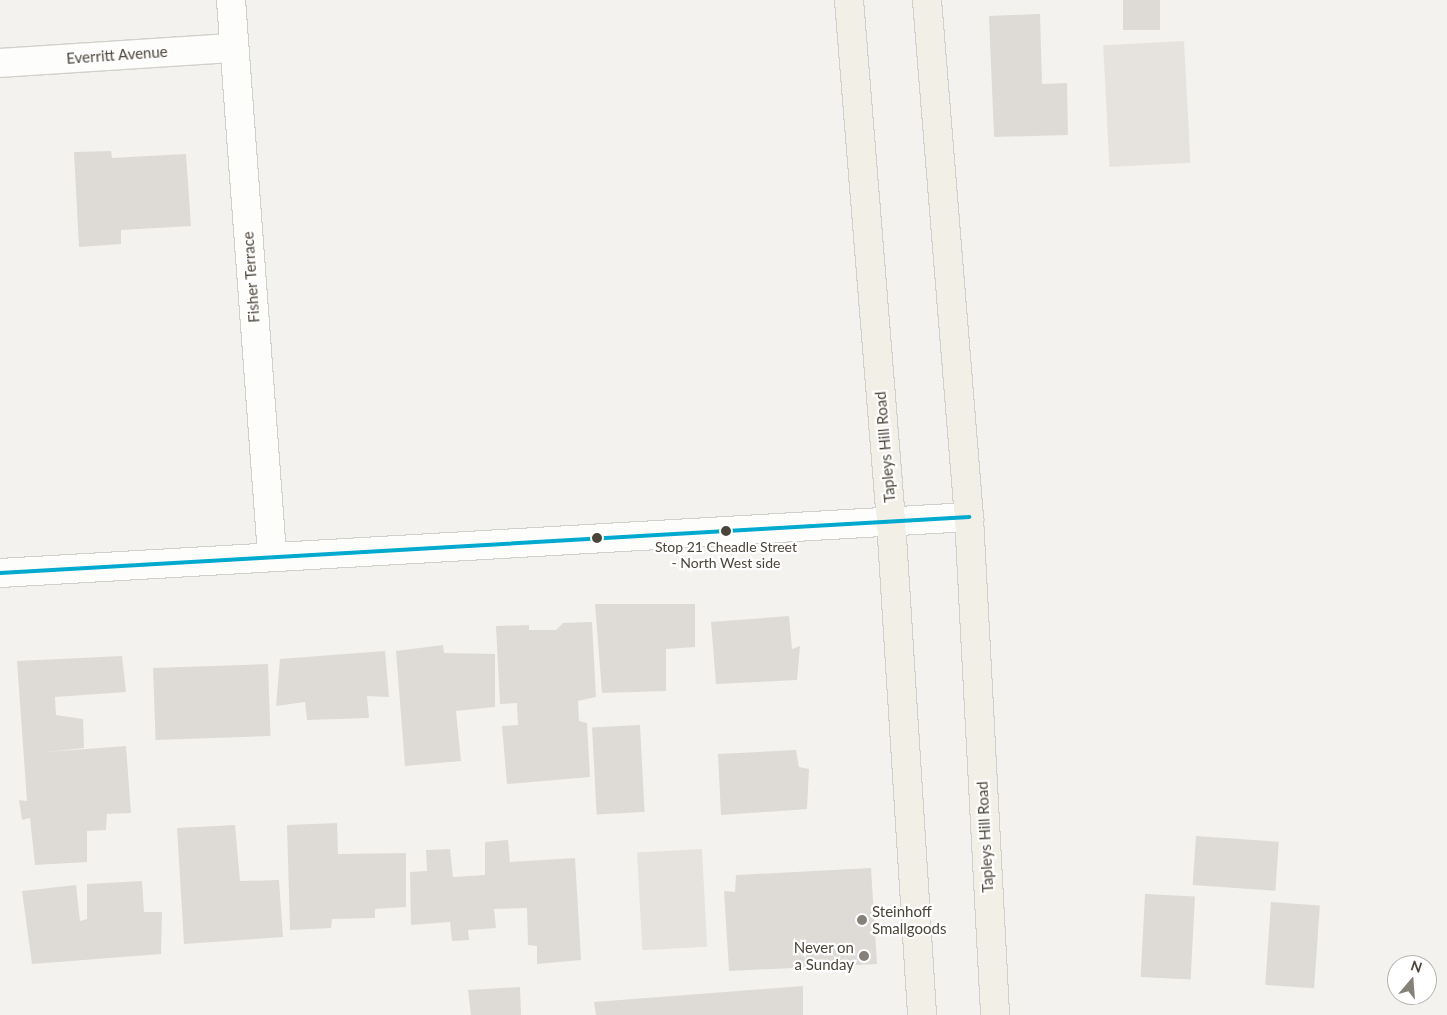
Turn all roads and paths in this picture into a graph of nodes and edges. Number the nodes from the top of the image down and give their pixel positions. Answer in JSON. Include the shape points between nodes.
{"nodes":[{"id":1,"x":231,"y":0,"type":"edge"},
{"id":2,"x":849,"y":0,"type":"edge"},
{"id":3,"x":927,"y":0,"type":"edge"},
{"id":4,"x":233,"y":48,"type":"junction"},
{"id":5,"x":0,"y":63,"type":"edge"},
{"id":6,"x":968,"y":517,"type":"junction"},
{"id":7,"x":891,"y":521,"type":"junction"},
{"id":8,"x":272,"y":554,"type":"junction"},
{"id":9,"x":0,"y":574,"type":"edge"},
{"id":10,"x":922,"y":1015,"type":"edge"},
{"id":11,"x":995,"y":1015,"type":"edge"}],
"edges":[{"from":1,"to":4,"type":"street","name":"Fisher Terrace"},
{"from":2,"to":7,"type":"main road","name":"Tapleys Hill Road"},
{"from":3,"to":6,"type":"main road","name":"Tapleys Hill Road"},
{"from":4,"to":5,"type":"street","name":"Everritt Avenue"},
{"from":4,"to":8,"type":"street","name":"Fisher Terrace"},
{"from":6,"to":7,"type":"street"},
{"from":6,"to":11,"type":"main road","name":"Tapleys Hill Road"},
{"from":7,"to":8,"type":"street"},
{"from":7,"to":10,"type":"main road","name":"Tapleys Hill Road"},
{"from":8,"to":9,"type":"street"}]}
